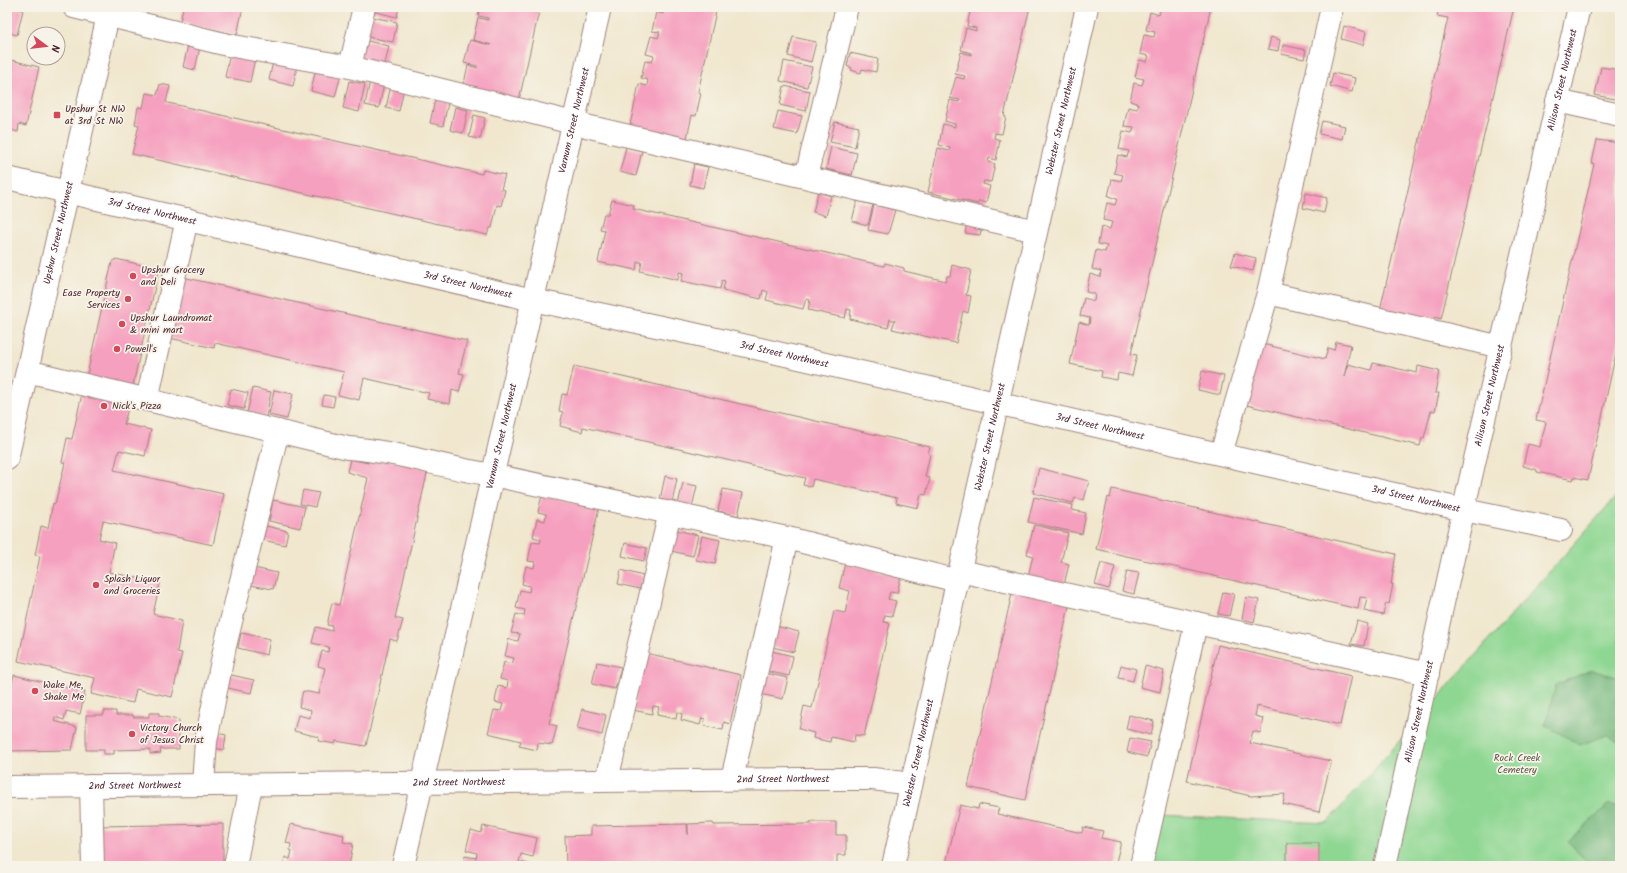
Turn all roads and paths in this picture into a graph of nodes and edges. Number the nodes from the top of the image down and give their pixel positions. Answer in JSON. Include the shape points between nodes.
{"nodes":[{"id":1,"x":74,"y":7,"type":"edge"},
{"id":2,"x":364,"y":7,"type":"edge"},
{"id":3,"x":600,"y":7,"type":"edge"},
{"id":4,"x":846,"y":7,"type":"edge"},
{"id":5,"x":1087,"y":7,"type":"edge"},
{"id":6,"x":1332,"y":7,"type":"edge"},
{"id":7,"x":1579,"y":7,"type":"edge"},
{"id":8,"x":109,"y":11,"type":"edge"},
{"id":9,"x":350,"y":67,"type":"junction"},
{"id":10,"x":1557,"y":101,"type":"junction"},
{"id":11,"x":1620,"y":115,"type":"edge"},
{"id":12,"x":573,"y":123,"type":"junction"},
{"id":13,"x":806,"y":177,"type":"junction"},
{"id":14,"x":7,"y":178,"type":"edge"},
{"id":15,"x":68,"y":191,"type":"junction"},
{"id":16,"x":187,"y":219,"type":"junction"},
{"id":17,"x":1036,"y":231,"type":"junction"},
{"id":18,"x":1268,"y":292,"type":"junction"},
{"id":19,"x":534,"y":300,"type":"junction"},
{"id":20,"x":1501,"y":346,"type":"junction"},
{"id":21,"x":27,"y":371,"type":"junction"},
{"id":22,"x":147,"y":400,"type":"junction"},
{"id":23,"x":998,"y":404,"type":"junction"},
{"id":24,"x":278,"y":431,"type":"junction"},
{"id":25,"x":1221,"y":454,"type":"junction"},
{"id":26,"x":7,"y":459,"type":"edge"},
{"id":27,"x":493,"y":475,"type":"junction"},
{"id":28,"x":1464,"y":510,"type":"junction"},
{"id":29,"x":670,"y":512,"type":"junction"},
{"id":30,"x":1562,"y":530,"type":"dead end"},
{"id":31,"x":787,"y":538,"type":"junction"},
{"id":32,"x":959,"y":576,"type":"junction"},
{"id":33,"x":1196,"y":623,"type":"junction"},
{"id":34,"x":1428,"y":674,"type":"junction"},
{"id":35,"x":732,"y":779,"type":"junction"},
{"id":36,"x":607,"y":780,"type":"junction"},
{"id":37,"x":422,"y":783,"type":"junction"},
{"id":38,"x":911,"y":784,"type":"junction"},
{"id":39,"x":203,"y":785,"type":"junction"},
{"id":40,"x":251,"y":785,"type":"junction"},
{"id":41,"x":91,"y":786,"type":"junction"},
{"id":42,"x":7,"y":787,"type":"edge"},
{"id":43,"x":1387,"y":857,"type":"edge"},
{"id":44,"x":93,"y":866,"type":"edge"},
{"id":45,"x":235,"y":866,"type":"edge"},
{"id":46,"x":403,"y":866,"type":"edge"},
{"id":47,"x":893,"y":866,"type":"edge"},
{"id":48,"x":1141,"y":866,"type":"edge"}],
"edges":[{"from":1,"to":8,"type":"street"},
{"from":2,"to":9,"type":"street"},
{"from":3,"to":12,"type":"street","name":"Varnum Street Northwest"},
{"from":4,"to":13,"type":"street"},
{"from":5,"to":17,"type":"street","name":"Webster Street Northwest"},
{"from":6,"to":18,"type":"street"},
{"from":7,"to":10,"type":"street","name":"Allison Street Northwest"},
{"from":8,"to":9,"type":"street","via":[[228,45]]},
{"from":8,"to":15,"type":"street","name":"Upshur Street Northwest"},
{"from":9,"to":12,"type":"street"},
{"from":10,"to":11,"type":"street"},
{"from":10,"to":20,"type":"street","name":"Allison Street Northwest"},
{"from":12,"to":13,"type":"street"},
{"from":12,"to":19,"type":"street","name":"Varnum Street Northwest"},
{"from":13,"to":17,"type":"street"},
{"from":14,"to":15,"type":"street","name":"3rd Street Northwest"},
{"from":15,"to":16,"type":"street","name":"3rd Street Northwest"},
{"from":15,"to":21,"type":"street","name":"Upshur Street Northwest"},
{"from":16,"to":19,"type":"street","name":"3rd Street Northwest"},
{"from":16,"to":22,"type":"street"},
{"from":17,"to":23,"type":"street","name":"Webster Street Northwest"},
{"from":18,"to":20,"type":"street"},
{"from":18,"to":25,"type":"street"},
{"from":19,"to":23,"type":"street","name":"3rd Street Northwest"},
{"from":19,"to":27,"type":"street","name":"Varnum Street Northwest"},
{"from":20,"to":28,"type":"street","name":"Allison Street Northwest"},
{"from":21,"to":22,"type":"street"},
{"from":21,"to":26,"type":"street","name":"Upshur Street Northwest"},
{"from":22,"to":24,"type":"street"},
{"from":23,"to":25,"type":"street","name":"3rd Street Northwest"},
{"from":23,"to":32,"type":"street","name":"Webster Street Northwest"},
{"from":24,"to":27,"type":"street","via":[[348,448],[372,450]]},
{"from":24,"to":39,"type":"street","via":[[225,646],[206,741]]},
{"from":25,"to":28,"type":"street","name":"3rd Street Northwest"},
{"from":27,"to":29,"type":"street"},
{"from":27,"to":37,"type":"street","name":"Varnum Street Northwest"},
{"from":28,"to":30,"type":"street","name":"3rd Street Northwest"},
{"from":28,"to":34,"type":"street","name":"Allison Street Northwest"},
{"from":29,"to":31,"type":"street"},
{"from":29,"to":36,"type":"street"},
{"from":31,"to":32,"type":"street"},
{"from":31,"to":35,"type":"street"},
{"from":32,"to":33,"type":"street"},
{"from":32,"to":38,"type":"street","name":"Webster Street Northwest"},
{"from":33,"to":34,"type":"street"},
{"from":33,"to":48,"type":"street"},
{"from":34,"to":43,"type":"street","name":"Allison Street Northwest"},
{"from":35,"to":36,"type":"street","name":"2nd Street Northwest"},
{"from":35,"to":38,"type":"street","name":"2nd Street Northwest","via":[[873,779]]},
{"from":36,"to":37,"type":"street","name":"2nd Street Northwest"},
{"from":37,"to":40,"type":"street","name":"2nd Street Northwest"},
{"from":37,"to":46,"type":"street","name":"Varnum Street Northwest"},
{"from":38,"to":47,"type":"street","name":"Webster Street Northwest"},
{"from":39,"to":40,"type":"street","name":"2nd Street Northwest"},
{"from":39,"to":41,"type":"street","name":"2nd Street Northwest"},
{"from":40,"to":45,"type":"street"},
{"from":41,"to":42,"type":"street","name":"2nd Street Northwest"},
{"from":41,"to":44,"type":"street"}]}
